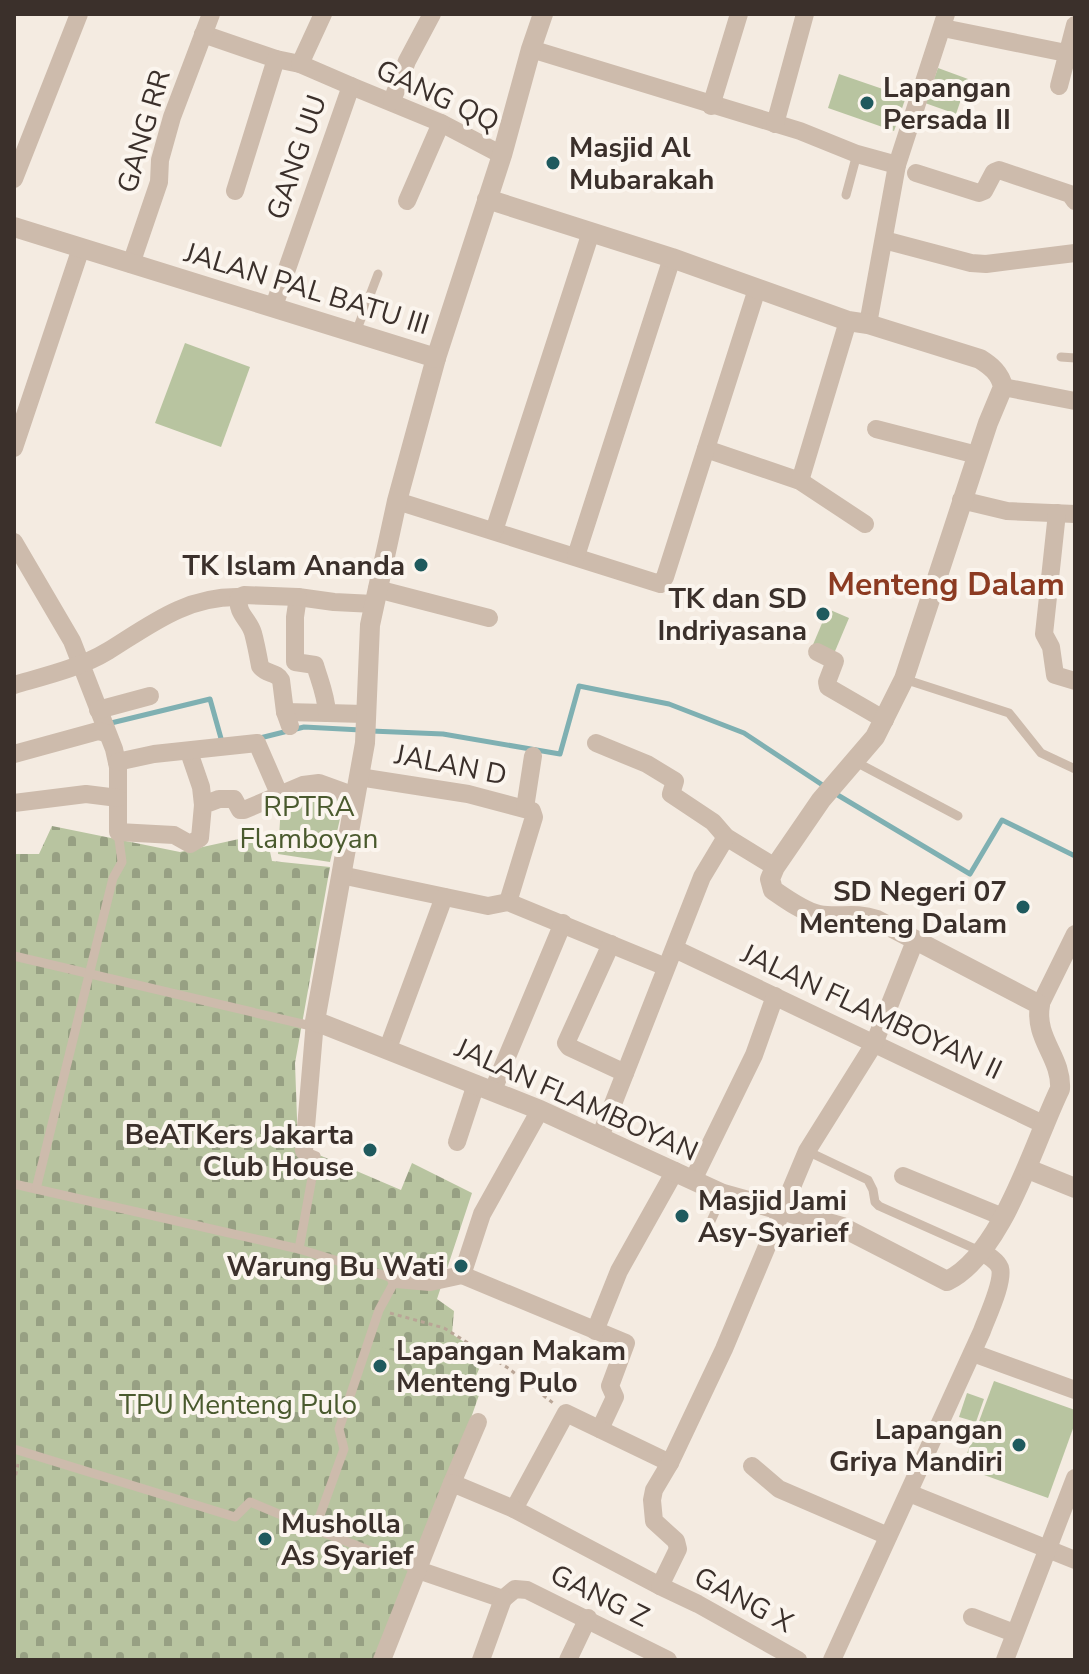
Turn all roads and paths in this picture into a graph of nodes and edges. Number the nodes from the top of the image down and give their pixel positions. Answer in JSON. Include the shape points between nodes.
{"nodes":[{"id":1,"x":79,"y":14,"type":"edge"},
{"id":2,"x":211,"y":14,"type":"edge"},
{"id":3,"x":323,"y":14,"type":"edge"},
{"id":4,"x":432,"y":14,"type":"edge"},
{"id":5,"x":543,"y":14,"type":"edge"},
{"id":6,"x":739,"y":14,"type":"edge"},
{"id":7,"x":805,"y":14,"type":"edge"},
{"id":8,"x":941,"y":19,"type":"edge"},
{"id":9,"x":1075,"y":25,"type":"edge"},
{"id":10,"x":203,"y":34,"type":"junction"},
{"id":11,"x":531,"y":49,"type":"junction"},
{"id":12,"x":1066,"y":53,"type":"junction"},
{"id":13,"x":276,"y":59,"type":"junction"},
{"id":14,"x":300,"y":64,"type":"junction"},
{"id":15,"x":351,"y":86,"type":"junction"},
{"id":16,"x":1059,"y":86,"type":"dead end"},
{"id":17,"x":392,"y":101,"type":"junction"},
{"id":18,"x":711,"y":106,"type":"junction"},
{"id":19,"x":441,"y":123,"type":"junction"},
{"id":20,"x":775,"y":124,"type":"junction"},
{"id":21,"x":857,"y":154,"type":"junction"},
{"id":22,"x":502,"y":155,"type":"junction"},
{"id":23,"x":897,"y":165,"type":"junction"},
{"id":24,"x":916,"y":173,"type":"dead end"},
{"id":25,"x":14,"y":179,"type":"edge"},
{"id":26,"x":235,"y":191,"type":"dead end"},
{"id":27,"x":846,"y":195,"type":"dead end"},
{"id":28,"x":487,"y":199,"type":"junction"},
{"id":29,"x":407,"y":201,"type":"dead end"},
{"id":30,"x":1075,"y":201,"type":"edge"},
{"id":31,"x":14,"y":227,"type":"edge"},
{"id":32,"x":591,"y":232,"type":"junction"},
{"id":33,"x":884,"y":240,"type":"junction"},
{"id":34,"x":81,"y":248,"type":"junction"},
{"id":35,"x":1075,"y":253,"type":"edge"},
{"id":36,"x":672,"y":258,"type":"junction"},
{"id":37,"x":131,"y":264,"type":"junction"},
{"id":38,"x":378,"y":274,"type":"dead end"},
{"id":39,"x":757,"y":289,"type":"junction"},
{"id":40,"x":274,"y":306,"type":"junction"},
{"id":41,"x":858,"y":323,"type":"junction"},
{"id":42,"x":356,"y":332,"type":"junction"},
{"id":43,"x":1061,"y":357,"type":"dead end"},
{"id":44,"x":436,"y":358,"type":"junction"},
{"id":45,"x":1075,"y":358,"type":"edge"},
{"id":46,"x":1003,"y":387,"type":"junction"},
{"id":47,"x":1075,"y":401,"type":"edge"},
{"id":48,"x":876,"y":429,"type":"dead end"},
{"id":49,"x":14,"y":448,"type":"edge"},
{"id":50,"x":706,"y":449,"type":"junction"},
{"id":51,"x":977,"y":455,"type":"junction"},
{"id":52,"x":800,"y":481,"type":"junction"},
{"id":53,"x":961,"y":500,"type":"junction"},
{"id":54,"x":397,"y":501,"type":"junction"},
{"id":55,"x":1066,"y":513,"type":"edge"},
{"id":56,"x":865,"y":524,"type":"dead end"},
{"id":57,"x":494,"y":531,"type":"junction"},
{"id":58,"x":14,"y":542,"type":"edge"},
{"id":59,"x":576,"y":556,"type":"junction"},
{"id":60,"x":375,"y":596,"type":"junction"},
{"id":61,"x":239,"y":597,"type":"junction"},
{"id":62,"x":298,"y":597,"type":"junction"},
{"id":63,"x":489,"y":618,"type":"dead end"},
{"id":64,"x":817,"y":652,"type":"dead end"},
{"id":65,"x":81,"y":664,"type":"junction"},
{"id":66,"x":904,"y":679,"type":"junction"},
{"id":67,"x":1075,"y":681,"type":"edge"},
{"id":68,"x":14,"y":685,"type":"edge"},
{"id":69,"x":150,"y":696,"type":"dead end"},
{"id":70,"x":327,"y":713,"type":"junction"},
{"id":71,"x":885,"y":720,"type":"junction"},
{"id":72,"x":103,"y":723,"type":"junction"},
{"id":73,"x":364,"y":727,"type":"junction"},
{"id":74,"x":596,"y":743,"type":"dead end"},
{"id":75,"x":189,"y":752,"type":"junction"},
{"id":76,"x":14,"y":754,"type":"edge"},
{"id":77,"x":533,"y":756,"type":"dead end"},
{"id":78,"x":854,"y":761,"type":"junction"},
{"id":79,"x":117,"y":762,"type":"junction"},
{"id":80,"x":1075,"y":769,"type":"edge"},
{"id":81,"x":357,"y":787,"type":"junction"},
{"id":82,"x":280,"y":796,"type":"junction"},
{"id":83,"x":118,"y":798,"type":"junction"},
{"id":84,"x":14,"y":803,"type":"edge"},
{"id":85,"x":203,"y":805,"type":"junction"},
{"id":86,"x":525,"y":808,"type":"junction"},
{"id":87,"x":958,"y":816,"type":"dead end"},
{"id":88,"x":118,"y":832,"type":"junction"},
{"id":89,"x":726,"y":837,"type":"junction"},
{"id":90,"x":775,"y":867,"type":"junction"},
{"id":91,"x":341,"y":875,"type":"junction"},
{"id":92,"x":444,"y":897,"type":"junction"},
{"id":93,"x":508,"y":902,"type":"junction"},
{"id":94,"x":563,"y":923,"type":"junction"},
{"id":95,"x":915,"y":941,"type":"junction"},
{"id":96,"x":611,"y":944,"type":"junction"},
{"id":97,"x":1073,"y":944,"type":"edge"},
{"id":98,"x":675,"y":949,"type":"junction"},
{"id":99,"x":14,"y":956,"type":"edge"},
{"id":100,"x":666,"y":967,"type":"junction"},
{"id":101,"x":89,"y":974,"type":"junction"},
{"id":102,"x":775,"y":996,"type":"junction"},
{"id":103,"x":1040,"y":1005,"type":"junction"},
{"id":104,"x":315,"y":1021,"type":"junction"},
{"id":105,"x":874,"y":1044,"type":"junction"},
{"id":106,"x":388,"y":1048,"type":"junction"},
{"id":107,"x":625,"y":1073,"type":"junction"},
{"id":108,"x":1068,"y":1080,"type":"edge"},
{"id":109,"x":485,"y":1087,"type":"junction"},
{"id":110,"x":540,"y":1110,"type":"junction"},
{"id":111,"x":1045,"y":1125,"type":"junction"},
{"id":112,"x":600,"y":1137,"type":"junction"},
{"id":113,"x":457,"y":1142,"type":"dead end"},
{"id":114,"x":304,"y":1151,"type":"joint"},
{"id":115,"x":807,"y":1151,"type":"junction"},
{"id":116,"x":1028,"y":1169,"type":"junction"},
{"id":117,"x":684,"y":1175,"type":"junction"},
{"id":118,"x":903,"y":1176,"type":"dead end"},
{"id":119,"x":14,"y":1184,"type":"edge"},
{"id":120,"x":1075,"y":1188,"type":"edge"},
{"id":121,"x":36,"y":1189,"type":"junction"},
{"id":122,"x":723,"y":1194,"type":"junction"},
{"id":123,"x":783,"y":1211,"type":"junction"},
{"id":124,"x":1003,"y":1217,"type":"junction"},
{"id":125,"x":707,"y":1230,"type":"dead end"},
{"id":126,"x":299,"y":1249,"type":"junction"},
{"id":127,"x":980,"y":1251,"type":"junction"},
{"id":128,"x":462,"y":1275,"type":"junction"},
{"id":129,"x":396,"y":1279,"type":"junction"},
{"id":130,"x":379,"y":1310,"type":"junction"},
{"id":131,"x":595,"y":1331,"type":"junction"},
{"id":132,"x":973,"y":1353,"type":"junction"},
{"id":133,"x":1075,"y":1390,"type":"edge"},
{"id":134,"x":566,"y":1413,"type":"junction"},
{"id":135,"x":478,"y":1422,"type":"dead end"},
{"id":136,"x":600,"y":1429,"type":"junction"},
{"id":137,"x":17,"y":1451,"type":"edge"},
{"id":138,"x":670,"y":1463,"type":"junction"},
{"id":139,"x":752,"y":1466,"type":"dead end"},
{"id":140,"x":1075,"y":1478,"type":"edge"},
{"id":141,"x":14,"y":1483,"type":"edge"},
{"id":142,"x":452,"y":1483,"type":"junction"},
{"id":143,"x":909,"y":1493,"type":"junction"},
{"id":144,"x":514,"y":1509,"type":"junction"},
{"id":145,"x":315,"y":1529,"type":"junction"},
{"id":146,"x":888,"y":1536,"type":"junction"},
{"id":147,"x":1048,"y":1550,"type":"junction"},
{"id":148,"x":1075,"y":1560,"type":"edge"},
{"id":149,"x":418,"y":1570,"type":"junction"},
{"id":150,"x":660,"y":1586,"type":"junction"},
{"id":151,"x":503,"y":1599,"type":"junction"},
{"id":152,"x":972,"y":1617,"type":"dead end"},
{"id":153,"x":588,"y":1618,"type":"junction"},
{"id":154,"x":1014,"y":1633,"type":"junction"},
{"id":155,"x":382,"y":1660,"type":"edge"},
{"id":156,"x":481,"y":1660,"type":"edge"},
{"id":157,"x":568,"y":1660,"type":"edge"},
{"id":158,"x":668,"y":1660,"type":"edge"},
{"id":159,"x":798,"y":1660,"type":"edge"},
{"id":160,"x":832,"y":1660,"type":"edge"},
{"id":161,"x":1005,"y":1660,"type":"edge"}],
"edges":[{"from":1,"to":25,"type":"street"},
{"from":2,"to":10,"type":"street","name":"GANG RR"},
{"from":3,"to":14,"type":"street","name":"GANG UU"},
{"from":4,"to":17,"type":"street"},
{"from":5,"to":11,"type":"street"},
{"from":6,"to":18,"type":"street"},
{"from":7,"to":20,"type":"street"},
{"from":8,"to":12,"type":"street"},
{"from":8,"to":23,"type":"street"},
{"from":9,"to":12,"type":"street"},
{"from":10,"to":13,"type":"street"},
{"from":10,"to":37,"type":"street","name":"GANG RR","via":[[172,117],[159,182]]},
{"from":11,"to":18,"type":"street"},
{"from":11,"to":22,"type":"street"},
{"from":12,"to":16,"type":"street"},
{"from":13,"to":14,"type":"street"},
{"from":13,"to":26,"type":"street"},
{"from":14,"to":15,"type":"street","name":"GANG UU"},
{"from":15,"to":17,"type":"street","name":"GANG QQ"},
{"from":15,"to":40,"type":"street","name":"GANG UU"},
{"from":17,"to":19,"type":"street","name":"GANG QQ"},
{"from":18,"to":20,"type":"street"},
{"from":19,"to":22,"type":"street","name":"GANG QQ"},
{"from":19,"to":29,"type":"street"},
{"from":20,"to":21,"type":"street"},
{"from":21,"to":23,"type":"street"},
{"from":21,"to":27,"type":"lane"},
{"from":22,"to":28,"type":"street"},
{"from":23,"to":33,"type":"street"},
{"from":24,"to":30,"type":"street","via":[[979,193],[999,170],[1070,194]]},
{"from":28,"to":32,"type":"street"},
{"from":28,"to":44,"type":"street"},
{"from":31,"to":34,"type":"street","name":"JALAN PAL BATU III"},
{"from":32,"to":36,"type":"street"},
{"from":32,"to":57,"type":"street"},
{"from":33,"to":35,"type":"street","via":[[971,263]]},
{"from":33,"to":41,"type":"street"},
{"from":34,"to":37,"type":"street","name":"JALAN PAL BATU III"},
{"from":34,"to":49,"type":"street"},
{"from":36,"to":39,"type":"street"},
{"from":36,"to":59,"type":"street"},
{"from":37,"to":40,"type":"street","name":"JALAN PAL BATU III"},
{"from":38,"to":42,"type":"lane"},
{"from":39,"to":41,"type":"street"},
{"from":39,"to":50,"type":"street"},
{"from":40,"to":42,"type":"street","name":"JALAN PAL BATU III"},
{"from":41,"to":46,"type":"street","via":[[980,359],[995,370]]},
{"from":41,"to":52,"type":"street"},
{"from":42,"to":44,"type":"street","name":"JALAN PAL BATU III"},
{"from":43,"to":45,"type":"lane"},
{"from":44,"to":54,"type":"street","name":"JALAN PAL BATU III"},
{"from":46,"to":47,"type":"street"},
{"from":46,"to":51,"type":"street"},
{"from":48,"to":51,"type":"street"},
{"from":50,"to":52,"type":"street"},
{"from":50,"to":59,"type":"street","via":[[660,584]]},
{"from":51,"to":53,"type":"street"},
{"from":52,"to":56,"type":"street"},
{"from":53,"to":55,"type":"street","via":[[1007,511]]},
{"from":53,"to":66,"type":"street"},
{"from":54,"to":57,"type":"street"},
{"from":54,"to":60,"type":"street","name":"JALAN PAL BATU III"},
{"from":55,"to":67,"type":"street","via":[[1044,634],[1055,675]]},
{"from":57,"to":59,"type":"street"},
{"from":58,"to":65,"type":"street"},
{"from":60,"to":62,"type":"street","via":[[334,602]]},
{"from":60,"to":63,"type":"street"},
{"from":60,"to":73,"type":"street","name":"JALAN PAL BATU III"},
{"from":61,"to":62,"type":"street"},
{"from":61,"to":65,"type":"street","via":[[191,603]]},
{"from":61,"to":70,"type":"street","via":[[239,611],[252,629],[260,666],[281,680],[288,719]]},
{"from":62,"to":70,"type":"street","via":[[295,662],[315,665]]},
{"from":64,"to":71,"type":"street","via":[[835,661],[828,687]]},
{"from":65,"to":68,"type":"street"},
{"from":65,"to":72,"type":"street"},
{"from":66,"to":71,"type":"street"},
{"from":66,"to":80,"type":"lane","via":[[1009,713],[1041,753]]},
{"from":69,"to":72,"type":"street"},
{"from":70,"to":73,"type":"street"},
{"from":71,"to":78,"type":"street"},
{"from":72,"to":76,"type":"street","via":[[98,731]]},
{"from":72,"to":79,"type":"street"},
{"from":73,"to":81,"type":"street"},
{"from":74,"to":89,"type":"street","via":[[675,781],[671,794]]},
{"from":75,"to":79,"type":"street"},
{"from":75,"to":82,"type":"street","via":[[257,743]]},
{"from":75,"to":85,"type":"street"},
{"from":77,"to":86,"type":"street"},
{"from":78,"to":87,"type":"lane"},
{"from":78,"to":90,"type":"street"},
{"from":79,"to":83,"type":"street"},
{"from":81,"to":82,"type":"street","name":"JALAN D","via":[[319,783]]},
{"from":81,"to":86,"type":"street","name":"JALAN D","via":[[468,794]]},
{"from":81,"to":91,"type":"street"},
{"from":82,"to":85,"type":"street","name":"JALAN D","via":[[244,810],[234,799]]},
{"from":83,"to":84,"type":"street","via":[[86,794]]},
{"from":83,"to":88,"type":"street"},
{"from":85,"to":88,"type":"street","via":[[200,838],[190,844],[174,835]]},
{"from":86,"to":93,"type":"street","name":"JALAN D","via":[[534,817]]},
{"from":88,"to":101,"type":"lane","via":[[122,862],[113,878]]},
{"from":89,"to":90,"type":"street"},
{"from":89,"to":98,"type":"street","via":[[702,877]]},
{"from":90,"to":95,"type":"street","via":[[773,890],[812,913],[859,914]]},
{"from":91,"to":92,"type":"street"},
{"from":91,"to":104,"type":"street"},
{"from":92,"to":93,"type":"street","via":[[488,906]]},
{"from":92,"to":106,"type":"street"},
{"from":93,"to":94,"type":"street"},
{"from":94,"to":96,"type":"street"},
{"from":94,"to":109,"type":"street"},
{"from":95,"to":103,"type":"street"},
{"from":95,"to":105,"type":"street"},
{"from":96,"to":100,"type":"street"},
{"from":96,"to":107,"type":"street","via":[[566,1043]]},
{"from":97,"to":103,"type":"street"},
{"from":98,"to":100,"type":"street"},
{"from":98,"to":102,"type":"street","name":"JALAN FLAMBOYAN II"},
{"from":99,"to":101,"type":"lane"},
{"from":100,"to":107,"type":"street"},
{"from":101,"to":104,"type":"lane","via":[[307,1025]]},
{"from":101,"to":121,"type":"lane"},
{"from":102,"to":105,"type":"street","name":"JALAN FLAMBOYAN II"},
{"from":102,"to":117,"type":"street","via":[[754,1055]]},
{"from":103,"to":108,"type":"street","via":[[1041,1035]]},
{"from":104,"to":106,"type":"street","name":"JALAN FLAMBOYAN"},
{"from":104,"to":114,"type":"street"},
{"from":105,"to":111,"type":"street","name":"JALAN FLAMBOYAN II"},
{"from":105,"to":115,"type":"street"},
{"from":106,"to":109,"type":"street","name":"JALAN FLAMBOYAN"},
{"from":107,"to":112,"type":"street"},
{"from":108,"to":111,"type":"street","name":"JALAN FLAMBOYAN"},
{"from":109,"to":110,"type":"street","name":"JALAN FLAMBOYAN"},
{"from":109,"to":113,"type":"street"},
{"from":110,"to":112,"type":"street","name":"JALAN FLAMBOYAN"},
{"from":110,"to":128,"type":"street","via":[[482,1214]]},
{"from":111,"to":116,"type":"street","name":"JALAN FLAMBOYAN"},
{"from":112,"to":117,"type":"street","name":"JALAN FLAMBOYAN"},
{"from":114,"to":126,"type":"lane","via":[[316,1156]]},
{"from":115,"to":123,"type":"street"},
{"from":115,"to":127,"type":"lane","via":[[868,1180],[879,1206]]},
{"from":116,"to":120,"type":"street"},
{"from":116,"to":124,"type":"street","name":"JALAN FLAMBOYAN"},
{"from":117,"to":122,"type":"street","name":"JALAN FLAMBOYAN"},
{"from":117,"to":131,"type":"street","via":[[619,1271]]},
{"from":118,"to":124,"type":"street"},
{"from":119,"to":121,"type":"lane"},
{"from":121,"to":126,"type":"lane"},
{"from":122,"to":123,"type":"street","name":"JALAN FLAMBOYAN"},
{"from":122,"to":125,"type":"lane"},
{"from":123,"to":127,"type":"street","name":"JALAN FLAMBOYAN","via":[[842,1227],[947,1281]]},
{"from":123,"to":138,"type":"street"},
{"from":124,"to":127,"type":"street","name":"JALAN FLAMBOYAN"},
{"from":126,"to":129,"type":"lane"},
{"from":127,"to":132,"type":"street","via":[[1000,1268],[999,1283]]},
{"from":128,"to":129,"type":"street","via":[[430,1282]]},
{"from":128,"to":131,"type":"street"},
{"from":129,"to":130,"type":"lane"},
{"from":130,"to":134,"type":"path","via":[[444,1328]]},
{"from":130,"to":145,"type":"lane","via":[[339,1429],[344,1449]]},
{"from":131,"to":136,"type":"street","via":[[626,1343],[610,1386],[615,1397]]},
{"from":132,"to":133,"type":"street"},
{"from":132,"to":143,"type":"street"},
{"from":134,"to":136,"type":"street"},
{"from":134,"to":144,"type":"street"},
{"from":135,"to":142,"type":"street"},
{"from":136,"to":138,"type":"street"},
{"from":137,"to":141,"type":"path"},
{"from":137,"to":145,"type":"lane","via":[[235,1517],[250,1502]]},
{"from":138,"to":150,"type":"street","name":"GANG X","via":[[652,1500],[654,1521],[678,1549]]},
{"from":139,"to":146,"type":"street","via":[[779,1489]]},
{"from":140,"to":147,"type":"street"},
{"from":142,"to":144,"type":"street"},
{"from":142,"to":149,"type":"street"},
{"from":143,"to":146,"type":"street"},
{"from":143,"to":147,"type":"street"},
{"from":144,"to":150,"type":"street"},
{"from":145,"to":149,"type":"lane"},
{"from":146,"to":160,"type":"street"},
{"from":147,"to":148,"type":"street"},
{"from":147,"to":154,"type":"street"},
{"from":149,"to":151,"type":"street","name":"GANG Z"},
{"from":149,"to":155,"type":"street"},
{"from":150,"to":159,"type":"street","name":"GANG X"},
{"from":151,"to":153,"type":"street","name":"GANG Z","via":[[522,1589]]},
{"from":151,"to":156,"type":"street"},
{"from":152,"to":154,"type":"street"},
{"from":153,"to":157,"type":"street"},
{"from":153,"to":158,"type":"street","name":"GANG Z"},
{"from":154,"to":161,"type":"street"}]}
